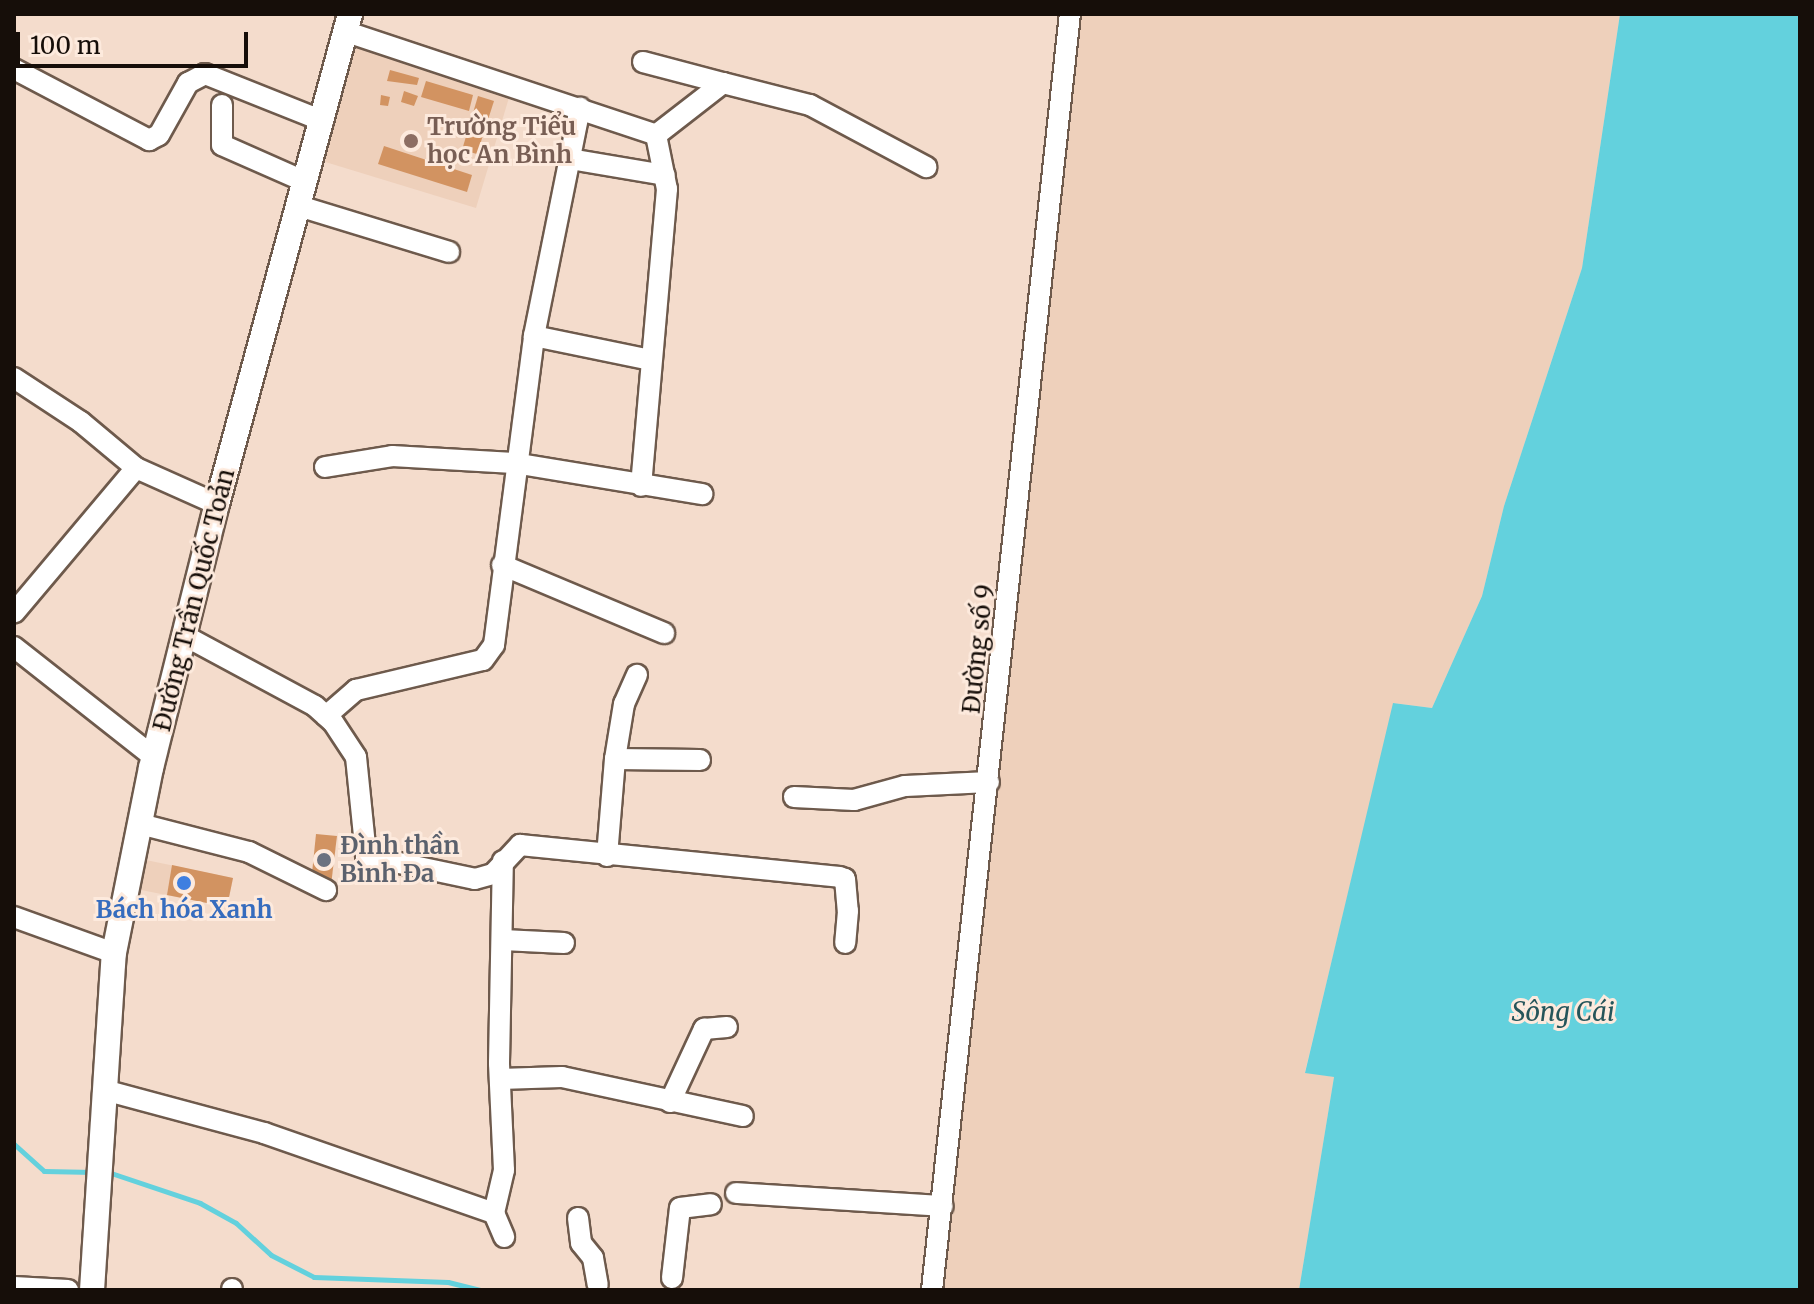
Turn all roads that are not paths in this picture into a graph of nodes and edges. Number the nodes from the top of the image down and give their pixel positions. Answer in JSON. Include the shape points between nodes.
{"nodes":[{"id":1,"x":1070,"y":14,"type":"edge"},
{"id":2,"x":347,"y":22,"type":"edge"},
{"id":3,"x":643,"y":62,"type":"dead end"},
{"id":4,"x":14,"y":69,"type":"edge"},
{"id":5,"x":723,"y":83,"type":"junction"},
{"id":6,"x":222,"y":105,"type":"dead end"},
{"id":7,"x":580,"y":108,"type":"junction"},
{"id":8,"x":323,"y":121,"type":"junction"},
{"id":9,"x":656,"y":135,"type":"junction"},
{"id":10,"x":570,"y":159,"type":"junction"},
{"id":11,"x":926,"y":167,"type":"dead end"},
{"id":12,"x":665,"y":175,"type":"junction"},
{"id":13,"x":306,"y":182,"type":"junction"},
{"id":14,"x":299,"y":206,"type":"junction"},
{"id":15,"x":449,"y":252,"type":"dead end"},
{"id":16,"x":534,"y":336,"type":"junction"},
{"id":17,"x":651,"y":360,"type":"junction"},
{"id":18,"x":14,"y":378,"type":"edge"},
{"id":19,"x":514,"y":463,"type":"junction"},
{"id":20,"x":325,"y":467,"type":"dead end"},
{"id":21,"x":136,"y":468,"type":"junction"},
{"id":22,"x":641,"y":486,"type":"junction"},
{"id":23,"x":702,"y":494,"type":"dead end"},
{"id":24,"x":217,"y":504,"type":"junction"},
{"id":25,"x":502,"y":565,"type":"junction"},
{"id":26,"x":18,"y":600,"type":"edge"},
{"id":27,"x":664,"y":633,"type":"dead end"},
{"id":28,"x":187,"y":637,"type":"junction"},
{"id":29,"x":14,"y":647,"type":"edge"},
{"id":30,"x":637,"y":675,"type":"dead end"},
{"id":31,"x":326,"y":716,"type":"junction"},
{"id":32,"x":154,"y":757,"type":"junction"},
{"id":33,"x":615,"y":759,"type":"junction"},
{"id":34,"x":700,"y":760,"type":"dead end"},
{"id":35,"x":989,"y":782,"type":"junction"},
{"id":36,"x":794,"y":797,"type":"dead end"},
{"id":37,"x":140,"y":824,"type":"junction"},
{"id":38,"x":607,"y":856,"type":"junction"},
{"id":39,"x":503,"y":861,"type":"junction"},
{"id":40,"x":326,"y":890,"type":"dead end"},
{"id":41,"x":14,"y":917,"type":"edge"},
{"id":42,"x":503,"y":940,"type":"junction"},
{"id":43,"x":564,"y":943,"type":"dead end"},
{"id":44,"x":845,"y":943,"type":"dead end"},
{"id":45,"x":114,"y":953,"type":"junction"},
{"id":46,"x":727,"y":1027,"type":"dead end"},
{"id":47,"x":500,"y":1079,"type":"junction"},
{"id":48,"x":104,"y":1090,"type":"junction"},
{"id":49,"x":670,"y":1102,"type":"junction"},
{"id":50,"x":743,"y":1116,"type":"dead end"},
{"id":51,"x":736,"y":1193,"type":"dead end"},
{"id":52,"x":711,"y":1204,"type":"dead end"},
{"id":53,"x":943,"y":1206,"type":"junction"},
{"id":54,"x":494,"y":1213,"type":"junction"},
{"id":55,"x":578,"y":1218,"type":"dead end"},
{"id":56,"x":504,"y":1237,"type":"dead end"},
{"id":57,"x":672,"y":1278,"type":"dead end"},
{"id":58,"x":598,"y":1285,"type":"dead end"},
{"id":59,"x":14,"y":1287,"type":"edge"},
{"id":60,"x":68,"y":1290,"type":"edge"},
{"id":61,"x":92,"y":1290,"type":"edge"},
{"id":62,"x":932,"y":1290,"type":"edge"}],
"edges":[{"from":1,"to":35,"type":"street","name":"Đường số 9"},
{"from":2,"to":7,"type":"street"},
{"from":2,"to":8,"type":"main road","name":"Đường Trần Quốc Toản"},
{"from":3,"to":5,"type":"street"},
{"from":4,"to":8,"type":"street","via":[[149,140],[159,135],[188,83],[205,74]]},
{"from":5,"to":9,"type":"street"},
{"from":5,"to":11,"type":"street","via":[[810,105]]},
{"from":6,"to":13,"type":"street","via":[[222,145]]},
{"from":7,"to":9,"type":"street"},
{"from":7,"to":10,"type":"street"},
{"from":8,"to":13,"type":"main road","name":"Đường Trần Quốc Toản"},
{"from":9,"to":12,"type":"street"},
{"from":10,"to":12,"type":"street"},
{"from":10,"to":16,"type":"street"},
{"from":12,"to":17,"type":"street"},
{"from":13,"to":14,"type":"main road","name":"Đường Trần Quốc Toản"},
{"from":14,"to":15,"type":"street"},
{"from":14,"to":24,"type":"main road","name":"Đường Trần Quốc Toản"},
{"from":16,"to":17,"type":"street"},
{"from":16,"to":19,"type":"street"},
{"from":17,"to":22,"type":"street"},
{"from":18,"to":21,"type":"street","via":[[81,422]]},
{"from":19,"to":20,"type":"street","via":[[392,456]]},
{"from":19,"to":22,"type":"street"},
{"from":19,"to":25,"type":"street"},
{"from":21,"to":24,"type":"street"},
{"from":21,"to":26,"type":"street"},
{"from":22,"to":23,"type":"street"},
{"from":24,"to":28,"type":"main road","name":"Đường Trần Quốc Toản"},
{"from":25,"to":27,"type":"street"},
{"from":25,"to":31,"type":"street","via":[[494,645],[483,660],[356,690]]},
{"from":28,"to":31,"type":"street"},
{"from":28,"to":32,"type":"main road","name":"Đường Trần Quốc Toản"},
{"from":29,"to":32,"type":"street"},
{"from":30,"to":33,"type":"street","via":[[624,704]]},
{"from":31,"to":39,"type":"street","via":[[356,757],[366,856],[475,879],[493,874]]},
{"from":32,"to":37,"type":"main road","name":"Đường Trần Quốc Toản"},
{"from":33,"to":34,"type":"street"},
{"from":33,"to":38,"type":"street"},
{"from":35,"to":36,"type":"street","via":[[905,786],[854,800]]},
{"from":35,"to":53,"type":"street","name":"Đường số 9"},
{"from":37,"to":40,"type":"street","via":[[249,852]]},
{"from":37,"to":45,"type":"main road","name":"Đường Trần Quốc Toản"},
{"from":38,"to":39,"type":"street","via":[[520,845]]},
{"from":38,"to":44,"type":"street","via":[[845,879]]},
{"from":39,"to":42,"type":"street"},
{"from":41,"to":45,"type":"street"},
{"from":42,"to":43,"type":"street"},
{"from":42,"to":47,"type":"street"},
{"from":45,"to":48,"type":"main road","name":"Đường Trần Quốc Toản"},
{"from":46,"to":49,"type":"street","via":[[704,1029]]},
{"from":47,"to":49,"type":"street","via":[[562,1077]]},
{"from":47,"to":54,"type":"street","via":[[504,1170]]},
{"from":48,"to":54,"type":"street","via":[[264,1133]]},
{"from":48,"to":61,"type":"main road","name":"Đường Trần Quốc Toản"},
{"from":49,"to":50,"type":"street"},
{"from":51,"to":53,"type":"street"},
{"from":52,"to":57,"type":"street","via":[[680,1208]]},
{"from":53,"to":62,"type":"street","name":"Đường số 9"},
{"from":54,"to":56,"type":"street"},
{"from":55,"to":58,"type":"street","via":[[581,1243],[593,1258]]},
{"from":59,"to":60,"type":"street"}]}
